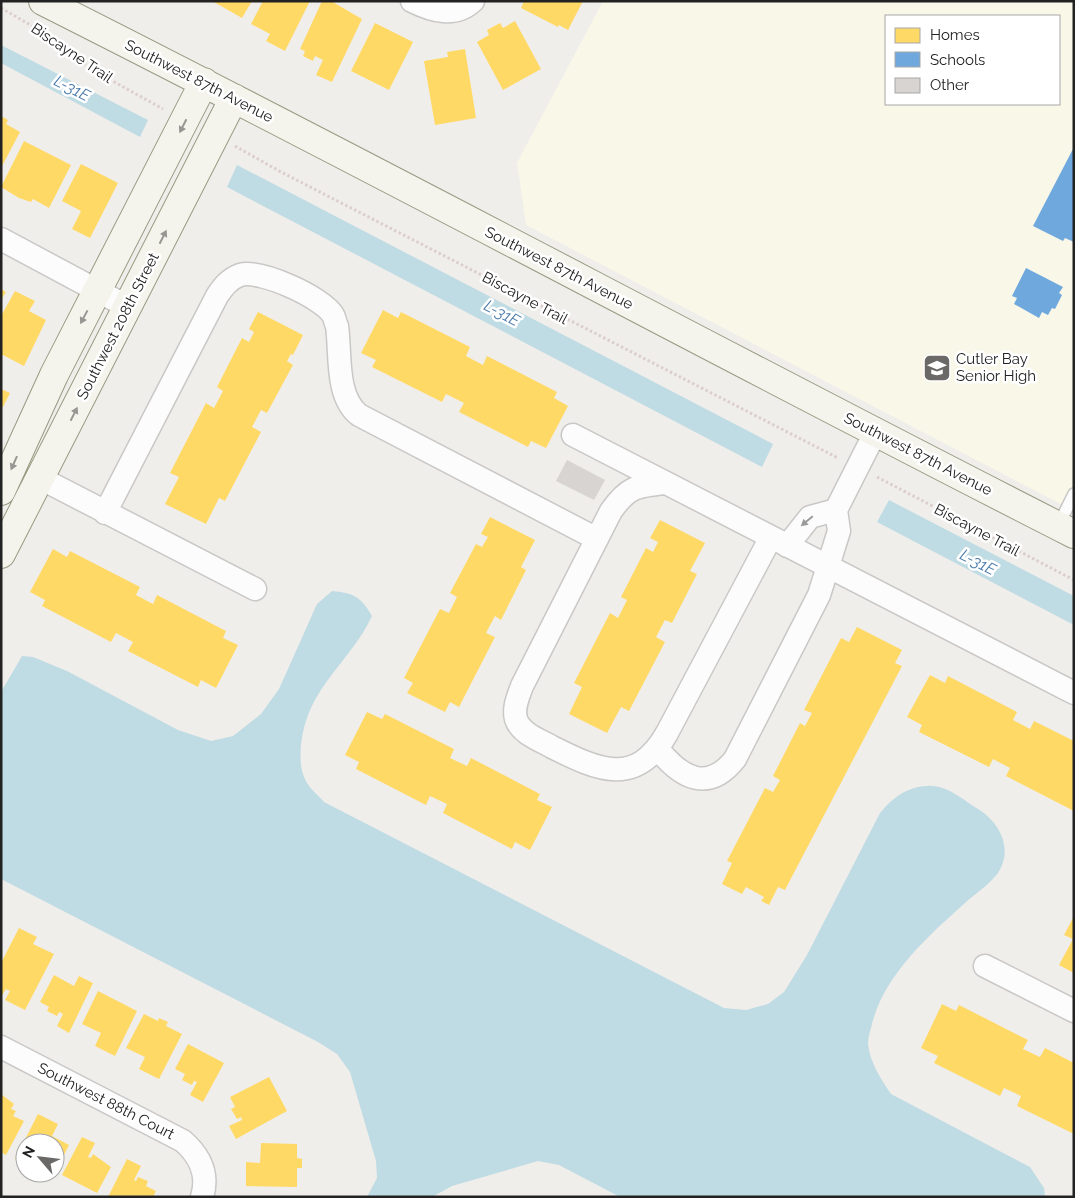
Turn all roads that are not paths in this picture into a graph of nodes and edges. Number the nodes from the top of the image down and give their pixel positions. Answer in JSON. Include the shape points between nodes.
{"nodes":[{"id":1,"x":43,"y":1,"type":"edge"},
{"id":2,"x":412,"y":1,"type":"edge"},
{"id":3,"x":469,"y":4,"type":"edge"},
{"id":4,"x":204,"y":82,"type":"junction"},
{"id":5,"x":234,"y":98,"type":"junction"},
{"id":6,"x":1,"y":239,"type":"edge"},
{"id":7,"x":99,"y":290,"type":"junction"},
{"id":8,"x":128,"y":307,"type":"junction"},
{"id":9,"x":875,"y":433,"type":"junction"},
{"id":10,"x":574,"y":435,"type":"dead end"},
{"id":11,"x":40,"y":478,"type":"junction"},
{"id":12,"x":664,"y":483,"type":"junction"},
{"id":13,"x":1,"y":491,"type":"edge"},
{"id":14,"x":1074,"y":494,"type":"edge"},
{"id":15,"x":836,"y":510,"type":"junction"},
{"id":16,"x":104,"y":513,"type":"junction"},
{"id":17,"x":1066,"y":530,"type":"edge"},
{"id":18,"x":596,"y":539,"type":"junction"},
{"id":19,"x":779,"y":542,"type":"junction"},
{"id":20,"x":1,"y":554,"type":"edge"},
{"id":21,"x":829,"y":567,"type":"junction"},
{"id":22,"x":255,"y":589,"type":"dead end"},
{"id":23,"x":1074,"y":693,"type":"edge"},
{"id":24,"x":658,"y":748,"type":"junction"},
{"id":25,"x":986,"y":966,"type":"dead end"},
{"id":26,"x":1074,"y":1011,"type":"edge"},
{"id":27,"x":1,"y":1047,"type":"edge"},
{"id":28,"x":202,"y":1197,"type":"edge"}],
"edges":[{"from":1,"to":4,"type":"street","name":"Southwest 87th Avenue"},
{"from":2,"to":3,"type":"street","via":[[443,12]]},
{"from":4,"to":5,"type":"street","name":"Southwest 87th Avenue"},
{"from":4,"to":7,"type":"street","one_way":true},
{"from":8,"to":5,"type":"street","name":"Southwest 208th Street","one_way":true},
{"from":5,"to":9,"type":"street","name":"Southwest 87th Avenue"},
{"from":6,"to":7,"type":"street"},
{"from":7,"to":8,"type":"street"},
{"from":7,"to":13,"type":"street","one_way":true,"via":[[54,375]]},
{"from":11,"to":8,"type":"street","name":"Southwest 208th Street","one_way":true},
{"from":9,"to":15,"type":"street"},
{"from":9,"to":17,"type":"street","name":"Southwest 87th Avenue"},
{"from":10,"to":12,"type":"street"},
{"from":11,"to":16,"type":"street"},
{"from":11,"to":20,"type":"street","name":"Southwest 208th Street"},
{"from":12,"to":18,"type":"street","via":[[627,491],[611,511]]},
{"from":12,"to":19,"type":"street"},
{"from":14,"to":17,"type":"lane"},
{"from":15,"to":19,"type":"street","one_way":true,"via":[[810,517]]},
{"from":15,"to":21,"type":"street","via":[[839,531]]},
{"from":16,"to":18,"type":"street","via":[[217,296],[230,281],[249,273],[284,283],[333,315],[347,399],[359,415]]},
{"from":16,"to":22,"type":"street"},
{"from":18,"to":24,"type":"street","via":[[516,699],[517,721],[521,728],[540,740],[603,769],[632,768],[648,759]]},
{"from":19,"to":21,"type":"street"},
{"from":19,"to":24,"type":"street"},
{"from":21,"to":23,"type":"street"},
{"from":21,"to":24,"type":"street","via":[[819,595],[736,759],[728,768],[708,778],[692,778],[678,771]]},
{"from":25,"to":26,"type":"street"},
{"from":27,"to":28,"type":"street","name":"Southwest 88th Court","via":[[178,1138],[202,1165]]}]}
